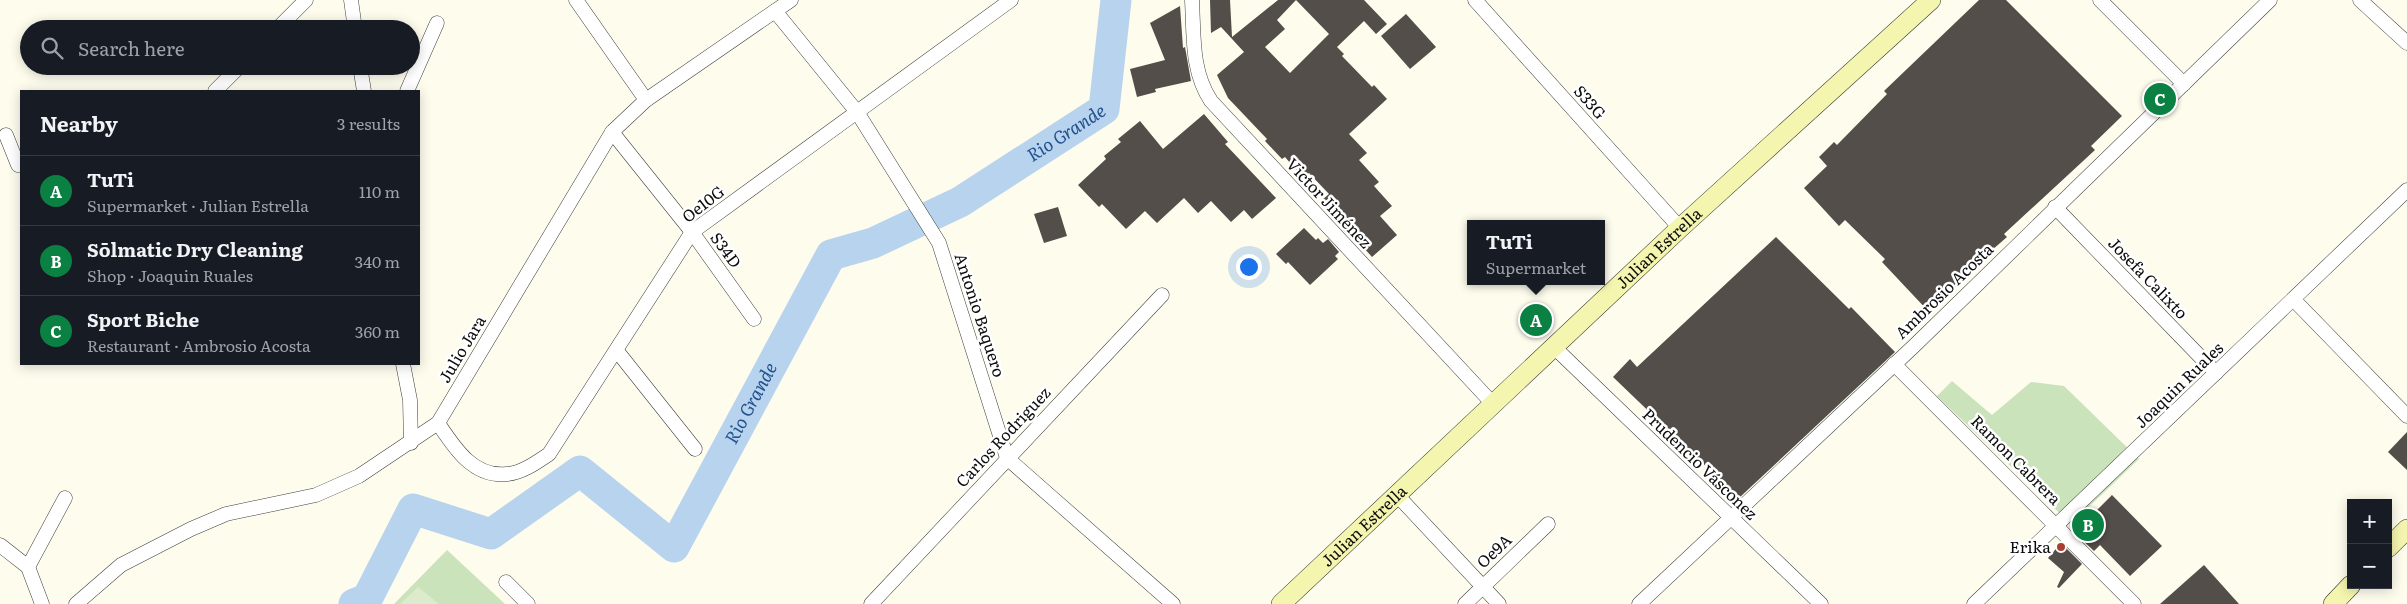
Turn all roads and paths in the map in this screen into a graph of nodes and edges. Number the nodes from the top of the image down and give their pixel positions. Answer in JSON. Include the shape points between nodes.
{"nodes":[{"id":1,"x":306,"y":0,"type":"edge"},
{"id":2,"x":351,"y":0,"type":"edge"},
{"id":3,"x":576,"y":0,"type":"edge"},
{"id":4,"x":791,"y":0,"type":"edge"},
{"id":5,"x":1010,"y":0,"type":"edge"},
{"id":6,"x":1192,"y":0,"type":"edge"},
{"id":7,"x":1475,"y":0,"type":"edge"},
{"id":8,"x":1931,"y":0,"type":"edge"},
{"id":9,"x":2100,"y":0,"type":"edge"},
{"id":10,"x":2270,"y":0,"type":"edge"},
{"id":11,"x":2360,"y":0,"type":"edge"},
{"id":12,"x":775,"y":11,"type":"junction"},
{"id":13,"x":286,"y":20,"type":"edge"},
{"id":14,"x":354,"y":20,"type":"edge"},
{"id":15,"x":437,"y":23,"type":"dead end"},
{"id":16,"x":2407,"y":43,"type":"edge"},
{"id":17,"x":420,"y":62,"type":"edge"},
{"id":18,"x":231,"y":75,"type":"edge"},
{"id":19,"x":361,"y":75,"type":"edge"},
{"id":20,"x":414,"y":75,"type":"edge"},
{"id":21,"x":2184,"y":84,"type":"junction"},
{"id":22,"x":216,"y":90,"type":"edge"},
{"id":23,"x":364,"y":90,"type":"edge"},
{"id":24,"x":407,"y":90,"type":"edge"},
{"id":25,"x":646,"y":100,"type":"junction"},
{"id":26,"x":857,"y":112,"type":"junction"},
{"id":27,"x":3,"y":131,"type":"edge"},
{"id":28,"x":612,"y":132,"type":"junction"},
{"id":29,"x":20,"y":145,"type":"edge"},
{"id":30,"x":18,"y":165,"type":"dead end"},
{"id":31,"x":2407,"y":190,"type":"edge"},
{"id":32,"x":2055,"y":207,"type":"junction"},
{"id":33,"x":1680,"y":228,"type":"junction"},
{"id":34,"x":692,"y":232,"type":"junction"},
{"id":35,"x":1162,"y":295,"type":"dead end"},
{"id":36,"x":2293,"y":299,"type":"junction"},
{"id":37,"x":754,"y":319,"type":"dead end"},
{"id":38,"x":1555,"y":348,"type":"junction"},
{"id":39,"x":617,"y":351,"type":"junction"},
{"id":40,"x":1894,"y":364,"type":"junction"},
{"id":41,"x":403,"y":365,"type":"edge"},
{"id":42,"x":2216,"y":373,"type":"junction"},
{"id":43,"x":1494,"y":405,"type":"junction"},
{"id":44,"x":2407,"y":416,"type":"edge"},
{"id":45,"x":438,"y":423,"type":"junction"},
{"id":46,"x":411,"y":443,"type":"junction"},
{"id":47,"x":695,"y":450,"type":"dead end"},
{"id":48,"x":1007,"y":458,"type":"junction"},
{"id":49,"x":1396,"y":494,"type":"junction"},
{"id":50,"x":65,"y":498,"type":"dead end"},
{"id":51,"x":1730,"y":517,"type":"junction"},
{"id":52,"x":1548,"y":524,"type":"dead end"},
{"id":53,"x":2058,"y":525,"type":"junction"},
{"id":54,"x":2407,"y":530,"type":"edge"},
{"id":55,"x":2392,"y":544,"type":"edge"},
{"id":56,"x":0,"y":545,"type":"edge"},
{"id":57,"x":28,"y":566,"type":"junction"},
{"id":58,"x":506,"y":582,"type":"dead end"},
{"id":59,"x":1483,"y":586,"type":"junction"},
{"id":60,"x":2348,"y":589,"type":"edge"},
{"id":61,"x":42,"y":604,"type":"edge"},
{"id":62,"x":76,"y":604,"type":"edge"},
{"id":63,"x":528,"y":604,"type":"edge"},
{"id":64,"x":871,"y":604,"type":"edge"},
{"id":65,"x":1173,"y":604,"type":"edge"},
{"id":66,"x":1282,"y":604,"type":"edge"},
{"id":67,"x":1465,"y":604,"type":"edge"},
{"id":68,"x":1499,"y":604,"type":"edge"},
{"id":69,"x":1639,"y":604,"type":"edge"},
{"id":70,"x":1821,"y":604,"type":"edge"},
{"id":71,"x":1974,"y":604,"type":"edge"},
{"id":72,"x":2134,"y":604,"type":"edge"},
{"id":73,"x":2333,"y":604,"type":"edge"}],
"edges":[{"from":1,"to":13,"type":"street"},
{"from":2,"to":14,"type":"street"},
{"from":3,"to":25,"type":"street"},
{"from":4,"to":12,"type":"street","name":"Julio Jara"},
{"from":5,"to":26,"type":"street","name":"Oe10G"},
{"from":6,"to":43,"type":"street","name":"Victor Jiménez","via":[[1195,62],[1201,87],[1211,101]]},
{"from":7,"to":33,"type":"street","name":"S33G"},
{"from":8,"to":33,"type":"street","name":"Julian Estrella"},
{"from":9,"to":21,"type":"street"},
{"from":10,"to":21,"type":"street","name":"Ambrosio Acosta"},
{"from":11,"to":16,"type":"street"},
{"from":12,"to":25,"type":"street","name":"Julio Jara"},
{"from":12,"to":26,"type":"street","name":"Antonio Baquero"},
{"from":15,"to":17,"type":"street"},
{"from":18,"to":22,"type":"street"},
{"from":19,"to":23,"type":"street"},
{"from":20,"to":24,"type":"street"},
{"from":21,"to":32,"type":"street","name":"Ambrosio Acosta"},
{"from":25,"to":28,"type":"street","name":"Julio Jara"},
{"from":26,"to":34,"type":"street","name":"Oe10G"},
{"from":26,"to":48,"type":"street","name":"Antonio Baquero","via":[[939,243]]},
{"from":27,"to":29,"type":"street"},
{"from":27,"to":30,"type":"street"},
{"from":28,"to":34,"type":"street","name":"S34D"},
{"from":28,"to":45,"type":"street","name":"Julio Jara"},
{"from":31,"to":36,"type":"street","name":"Joaquin Ruales"},
{"from":32,"to":40,"type":"street","name":"Ambrosio Acosta"},
{"from":32,"to":42,"type":"street","name":"Josefa Calixto"},
{"from":33,"to":38,"type":"street","name":"Julian Estrella"},
{"from":34,"to":37,"type":"street","name":"S34D"},
{"from":34,"to":39,"type":"street","name":"Oe10G"},
{"from":35,"to":48,"type":"street","name":"Carlos Rodriguez"},
{"from":36,"to":42,"type":"street","name":"Joaquin Ruales"},
{"from":36,"to":44,"type":"street"},
{"from":38,"to":43,"type":"street","name":"Julian Estrella"},
{"from":38,"to":51,"type":"street","name":"Prudencio Vásconez"},
{"from":39,"to":45,"type":"street","name":"Oe10G","via":[[549,454],[530,466],[507,474],[489,472],[470,464],[457,452]]},
{"from":39,"to":47,"type":"street"},
{"from":40,"to":51,"type":"street","name":"Ambrosio Acosta"},
{"from":40,"to":53,"type":"street","name":"Ramon Cabrera"},
{"from":41,"to":46,"type":"street","via":[[410,400]]},
{"from":42,"to":53,"type":"street","name":"Joaquin Ruales"},
{"from":43,"to":49,"type":"street","name":"Julian Estrella"},
{"from":45,"to":46,"type":"street","name":"Julio Jara"},
{"from":46,"to":62,"type":"street","name":"Julio Jara","via":[[359,476],[316,496],[226,514],[191,529],[121,565]]},
{"from":48,"to":64,"type":"street","name":"Carlos Rodriguez"},
{"from":48,"to":65,"type":"street"},
{"from":49,"to":59,"type":"street"},
{"from":49,"to":66,"type":"street","name":"Julian Estrella"},
{"from":50,"to":57,"type":"street"},
{"from":51,"to":69,"type":"street","name":"Ambrosio Acosta"},
{"from":51,"to":70,"type":"street","name":"Prudencio Vásconez"},
{"from":52,"to":59,"type":"street","name":"Oe9A"},
{"from":53,"to":71,"type":"street","name":"Joaquin Ruales"},
{"from":53,"to":72,"type":"street","name":"Ramon Cabrera"},
{"from":54,"to":55,"type":"street"},
{"from":56,"to":57,"type":"street"},
{"from":57,"to":61,"type":"street"},
{"from":58,"to":63,"type":"street"},
{"from":59,"to":67,"type":"street","name":"Oe9A"},
{"from":59,"to":68,"type":"street"},
{"from":60,"to":73,"type":"street"}]}
